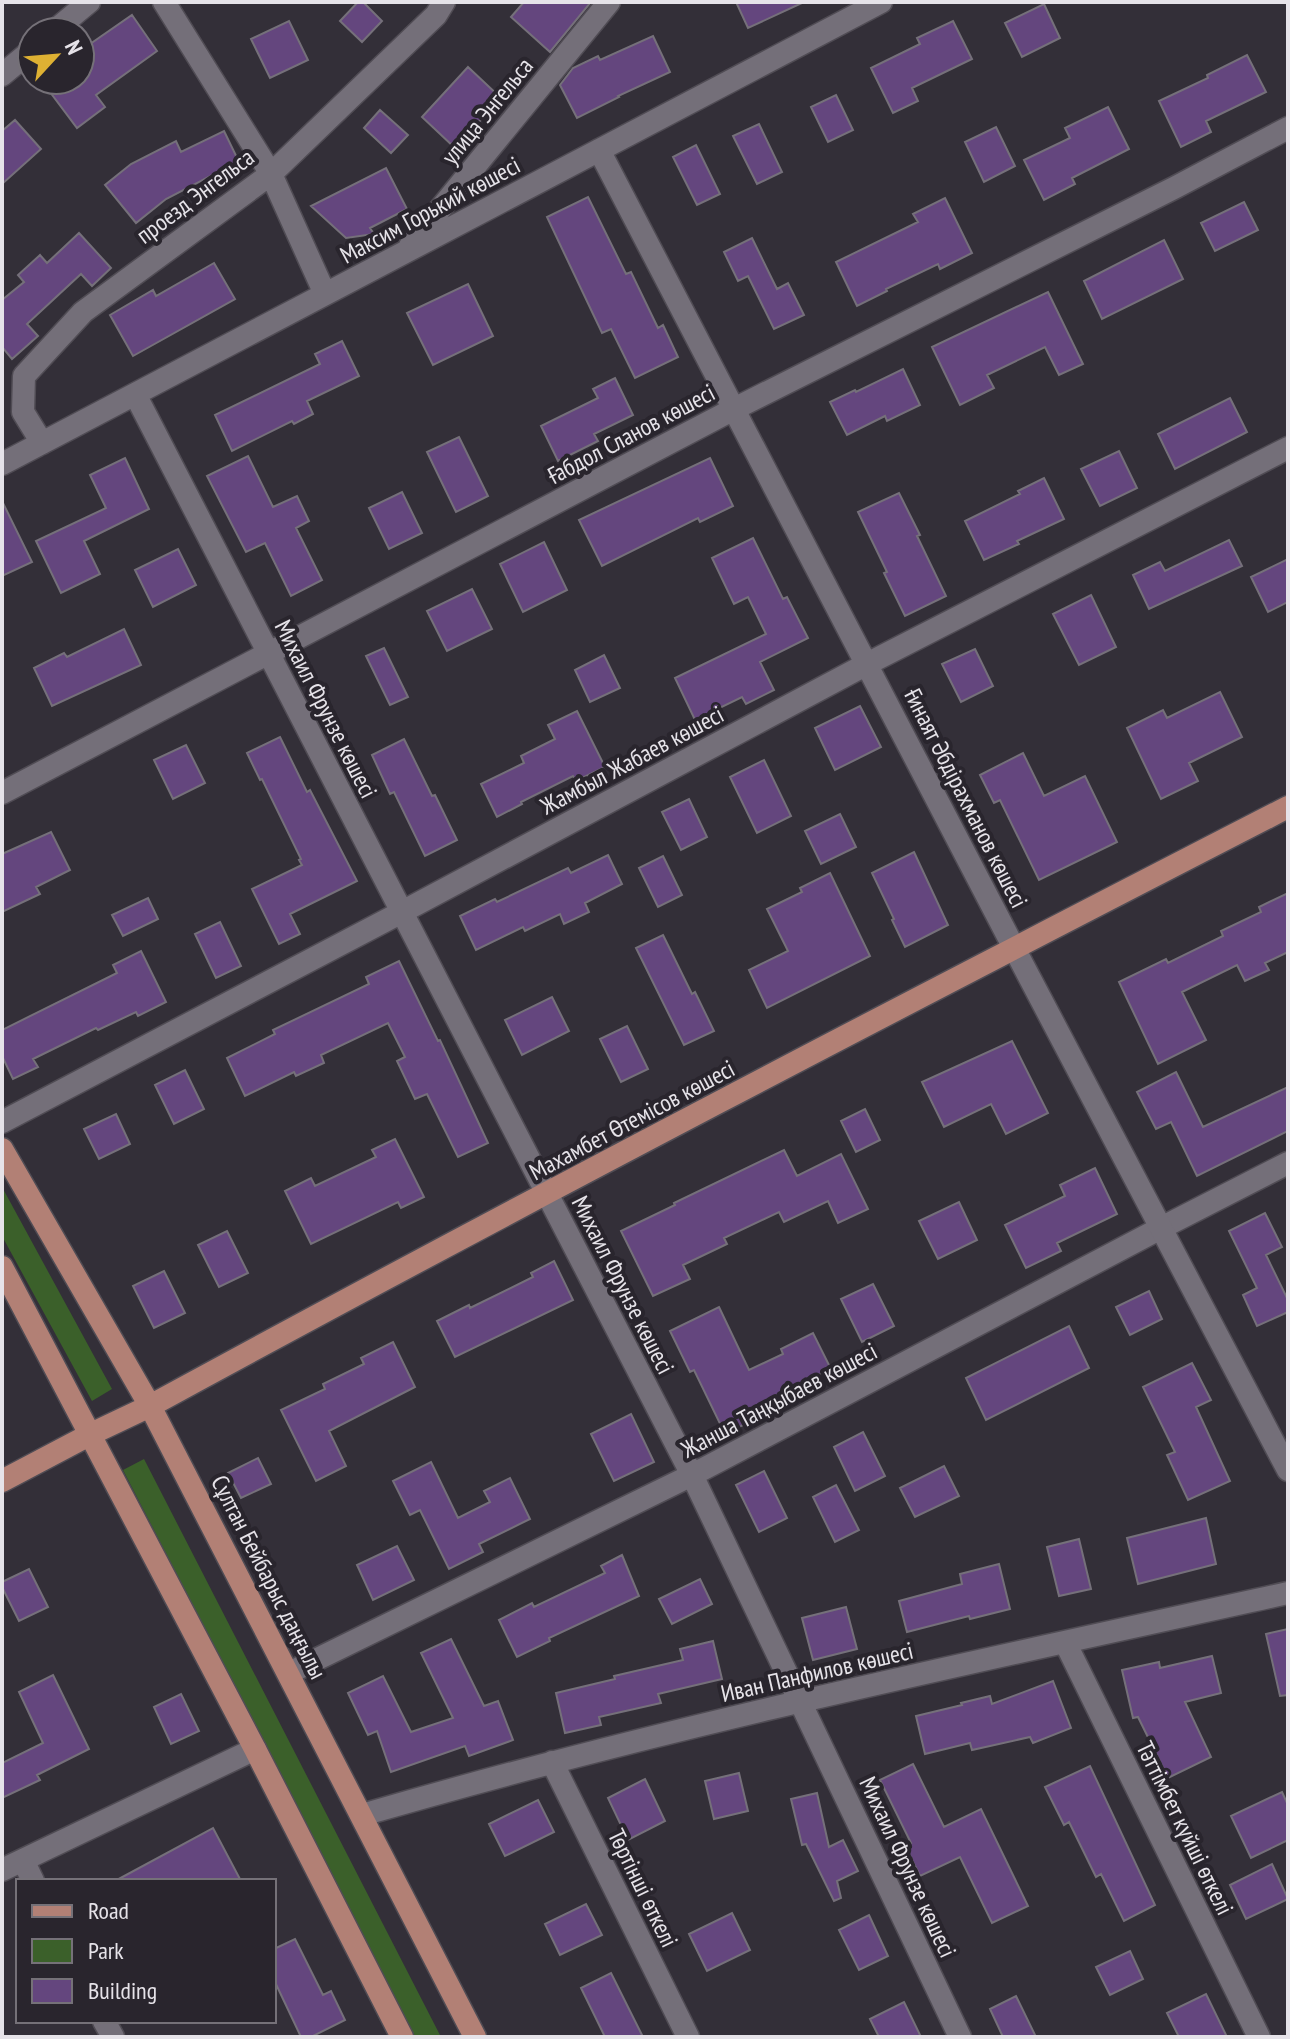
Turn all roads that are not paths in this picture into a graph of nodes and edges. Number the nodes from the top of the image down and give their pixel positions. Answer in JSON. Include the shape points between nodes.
{"nodes":[{"id":1,"x":89,"y":2,"type":"edge"},
{"id":2,"x":164,"y":2,"type":"edge"},
{"id":3,"x":444,"y":2,"type":"edge"},
{"id":4,"x":609,"y":2,"type":"edge"},
{"id":5,"x":881,"y":2,"type":"edge"},
{"id":6,"x":72,"y":16,"type":"edge"},
{"id":7,"x":1288,"y":128,"type":"edge"},
{"id":8,"x":599,"y":150,"type":"junction"},
{"id":9,"x":271,"y":174,"type":"junction"},
{"id":10,"x":404,"y":253,"type":"junction"},
{"id":11,"x":325,"y":294,"type":"junction"},
{"id":12,"x":135,"y":394,"type":"junction"},
{"id":13,"x":734,"y":409,"type":"junction"},
{"id":14,"x":42,"y":443,"type":"junction"},
{"id":15,"x":1288,"y":448,"type":"edge"},
{"id":16,"x":2,"y":464,"type":"edge"},
{"id":17,"x":268,"y":653,"type":"junction"},
{"id":18,"x":867,"y":664,"type":"junction"},
{"id":19,"x":2,"y":793,"type":"edge"},
{"id":20,"x":1288,"y":807,"type":"edge"},
{"id":21,"x":402,"y":912,"type":"junction"},
{"id":22,"x":1014,"y":948,"type":"junction"},
{"id":23,"x":2,"y":1122,"type":"edge"},
{"id":24,"x":2,"y":1149,"type":"edge"},
{"id":25,"x":1288,"y":1163,"type":"edge"},
{"id":26,"x":548,"y":1194,"type":"junction"},
{"id":27,"x":1161,"y":1228,"type":"junction"},
{"id":28,"x":2,"y":1267,"type":"edge"},
{"id":29,"x":150,"y":1406,"type":"junction"},
{"id":30,"x":91,"y":1434,"type":"junction"},
{"id":31,"x":1288,"y":1470,"type":"edge"},
{"id":32,"x":692,"y":1475,"type":"junction"},
{"id":33,"x":2,"y":1481,"type":"edge"},
{"id":34,"x":1288,"y":1593,"type":"edge"},
{"id":35,"x":1065,"y":1642,"type":"junction"},
{"id":36,"x":289,"y":1673,"type":"junction"},
{"id":37,"x":801,"y":1701,"type":"junction"},
{"id":38,"x":255,"y":1749,"type":"junction"},
{"id":39,"x":552,"y":1762,"type":"junction"},
{"id":40,"x":362,"y":1815,"type":"junction"},
{"id":41,"x":12,"y":1865,"type":"edge"},
{"id":42,"x":30,"y":1879,"type":"edge"},
{"id":43,"x":402,"y":2037,"type":"edge"},
{"id":44,"x":475,"y":2037,"type":"edge"},
{"id":45,"x":688,"y":2037,"type":"edge"},
{"id":46,"x":960,"y":2037,"type":"edge"},
{"id":47,"x":1259,"y":2037,"type":"edge"}],
"edges":[{"from":1,"to":6,"type":"street"},
{"from":2,"to":9,"type":"street"},
{"from":3,"to":9,"type":"street","name":"проезд Энгельса"},
{"from":4,"to":10,"type":"street","name":"улица Энгельса"},
{"from":5,"to":8,"type":"street","name":"Максим Горький көшесі"},
{"from":7,"to":13,"type":"street","name":"Ғабдол Сланов көшесі"},
{"from":8,"to":10,"type":"street","name":"Максим Горький көшесі"},
{"from":8,"to":13,"type":"street","name":"Ғинаят Әбдірахманов көшесі"},
{"from":9,"to":11,"type":"street"},
{"from":9,"to":14,"type":"street","name":"проезд Энгельса","via":[[83,312],[24,376],[23,412]]},
{"from":10,"to":11,"type":"street","name":"Максим Горький көшесі"},
{"from":11,"to":12,"type":"street","name":"Максим Горький көшесі"},
{"from":12,"to":14,"type":"street","name":"Максим Горький көшесі"},
{"from":12,"to":17,"type":"street","name":"Михаил Фрунзе көшесі"},
{"from":13,"to":17,"type":"street","name":"Ғабдол Сланов көшесі"},
{"from":13,"to":18,"type":"street","name":"Ғинаят Әбдірахманов көшесі"},
{"from":14,"to":16,"type":"street","name":"Максим Горький көшесі"},
{"from":15,"to":18,"type":"street","name":"Жамбыл Жабаев көшесі"},
{"from":17,"to":19,"type":"street","name":"Ғабдол Сланов көшесі"},
{"from":17,"to":21,"type":"street","name":"Михаил Фрунзе көшесі"},
{"from":18,"to":21,"type":"street","name":"Жамбыл Жабаев көшесі"},
{"from":18,"to":22,"type":"street","name":"Ғинаят Әбдірахманов көшесі"},
{"from":20,"to":22,"type":"main road","name":"Махамбет Өтемісов көшесі"},
{"from":21,"to":23,"type":"street","name":"Жамбыл Жабаев көшесі"},
{"from":21,"to":26,"type":"street","name":"Михаил Фрунзе көшесі"},
{"from":22,"to":26,"type":"main road","name":"Махамбет Өтемісов көшесі"},
{"from":22,"to":27,"type":"street","name":"Ғинаят Әбдірахманов көшесі"},
{"from":24,"to":29,"type":"main road","name":"Сұлтан Бейбарыс даңғылы"},
{"from":25,"to":27,"type":"street","name":"Жанша Таңқыбаев көшесі"},
{"from":26,"to":29,"type":"main road","name":"Махамбет Өтемісов көшесі"},
{"from":26,"to":32,"type":"street","name":"Михаил Фрунзе көшесі"},
{"from":27,"to":31,"type":"street","name":"Ғинаят Әбдірахманов көшесі"},
{"from":27,"to":32,"type":"street","name":"Жанша Таңқыбаев көшесі"},
{"from":28,"to":30,"type":"main road"},
{"from":29,"to":30,"type":"main road","name":"Махамбет Өтемісов көшесі"},
{"from":29,"to":36,"type":"main road","name":"Сұлтан Бейбарыс даңғылы"},
{"from":30,"to":33,"type":"main road","name":"Махамбет Өтемісов көшесі"},
{"from":30,"to":38,"type":"main road"},
{"from":32,"to":36,"type":"street","name":"Жанша Таңқыбаев көшесі"},
{"from":32,"to":37,"type":"street","name":"Михаил Фрунзе көшесі"},
{"from":34,"to":35,"type":"street","name":"Иван Панфилов көшесі"},
{"from":35,"to":37,"type":"street","name":"Иван Панфилов көшесі"},
{"from":35,"to":47,"type":"street","name":"Тәттімбет күйші өткелі"},
{"from":36,"to":40,"type":"main road","name":"Сұлтан Бейбарыс даңғылы"},
{"from":37,"to":39,"type":"street","name":"Иван Панфилов көшесі"},
{"from":37,"to":46,"type":"street","name":"Михаил Фрунзе көшесі"},
{"from":38,"to":41,"type":"street"},
{"from":38,"to":43,"type":"main road"},
{"from":39,"to":40,"type":"street","name":"Иван Панфилов көшесі"},
{"from":39,"to":45,"type":"street","name":"Төртінші өткелі"},
{"from":40,"to":44,"type":"main road","name":"Сұлтан Бейбарыс даңғылы"},
{"from":41,"to":42,"type":"street"}]}
